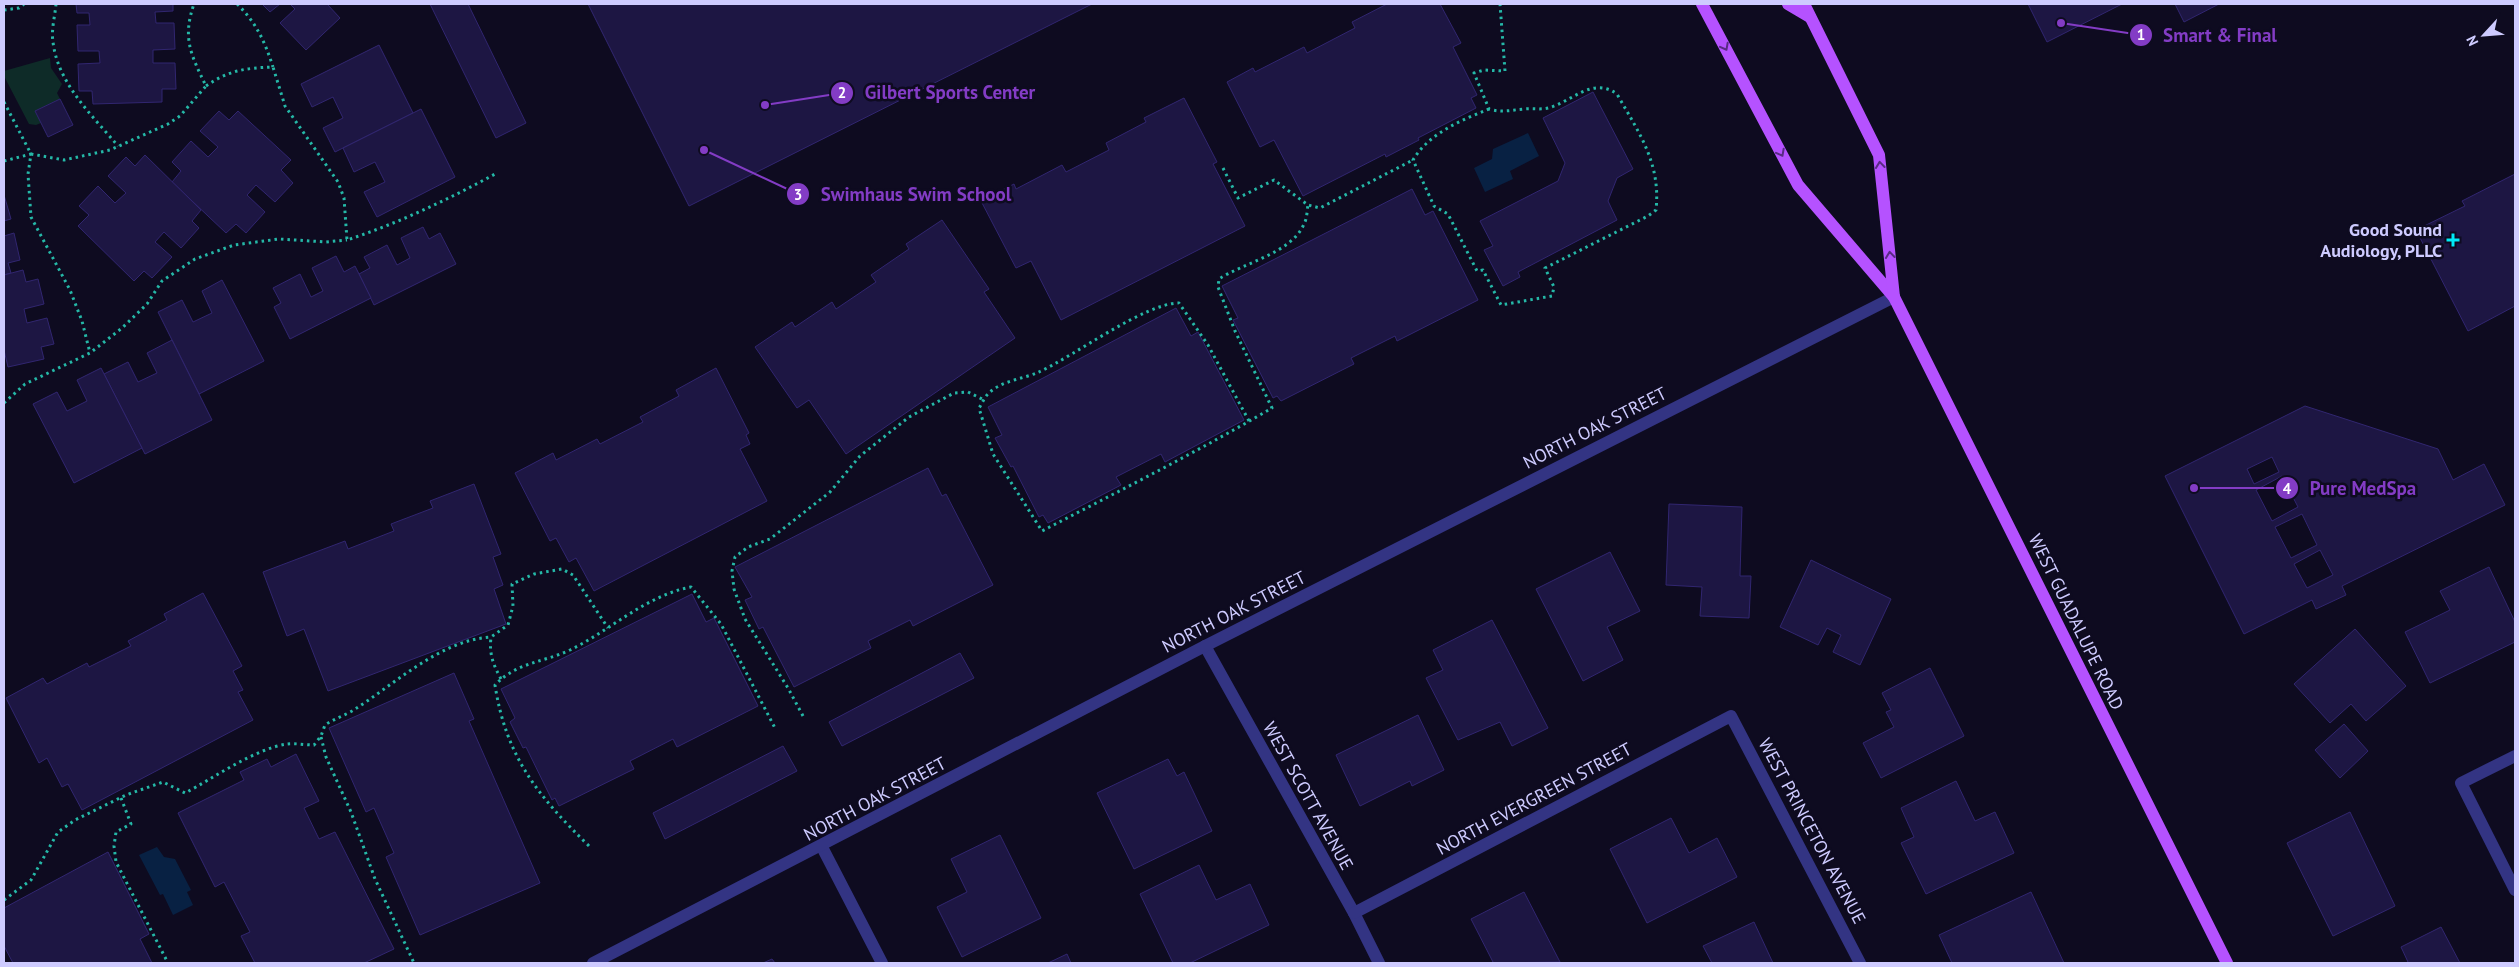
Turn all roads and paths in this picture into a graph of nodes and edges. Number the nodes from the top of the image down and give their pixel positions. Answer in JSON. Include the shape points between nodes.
{"nodes":[{"id":1,"x":24,"y":4,"type":"edge"},
{"id":2,"x":56,"y":4,"type":"edge"},
{"id":3,"x":194,"y":4,"type":"edge"},
{"id":4,"x":237,"y":4,"type":"edge"},
{"id":5,"x":1500,"y":4,"type":"edge"},
{"id":6,"x":1702,"y":4,"type":"edge"},
{"id":7,"x":1788,"y":4,"type":"edge"},
{"id":8,"x":1804,"y":4,"type":"edge"},
{"id":9,"x":4,"y":10,"type":"edge"},
{"id":10,"x":1810,"y":16,"type":"junction"},
{"id":11,"x":274,"y":67,"type":"junction"},
{"id":12,"x":206,"y":86,"type":"junction"},
{"id":13,"x":4,"y":102,"type":"edge"},
{"id":14,"x":1489,"y":109,"type":"junction"},
{"id":15,"x":118,"y":146,"type":"junction"},
{"id":16,"x":31,"y":154,"type":"junction"},
{"id":17,"x":1413,"y":160,"type":"junction"},
{"id":18,"x":4,"y":161,"type":"edge"},
{"id":19,"x":1223,"y":168,"type":"dead end"},
{"id":20,"x":497,"y":173,"type":"dead end"},
{"id":21,"x":1308,"y":205,"type":"junction"},
{"id":22,"x":347,"y":240,"type":"junction"},
{"id":23,"x":1894,"y":297,"type":"junction"},
{"id":24,"x":90,"y":353,"type":"junction"},
{"id":25,"x":984,"y":400,"type":"junction"},
{"id":26,"x":4,"y":403,"type":"edge"},
{"id":27,"x":1249,"y":421,"type":"junction"},
{"id":28,"x":608,"y":628,"type":"junction"},
{"id":29,"x":492,"y":637,"type":"junction"},
{"id":30,"x":1205,"y":646,"type":"junction"},
{"id":31,"x":501,"y":678,"type":"junction"},
{"id":32,"x":803,"y":716,"type":"dead end"},
{"id":33,"x":1731,"y":716,"type":"joint"},
{"id":34,"x":776,"y":730,"type":"dead end"},
{"id":35,"x":321,"y":736,"type":"junction"},
{"id":36,"x":2515,"y":756,"type":"edge"},
{"id":37,"x":121,"y":798,"type":"junction"},
{"id":38,"x":589,"y":846,"type":"dead end"},
{"id":39,"x":822,"y":847,"type":"junction"},
{"id":40,"x":2515,"y":890,"type":"edge"},
{"id":41,"x":4,"y":900,"type":"edge"},
{"id":42,"x":1354,"y":913,"type":"junction"},
{"id":43,"x":168,"y":963,"type":"edge"},
{"id":44,"x":414,"y":963,"type":"edge"},
{"id":45,"x":593,"y":963,"type":"edge"},
{"id":46,"x":882,"y":963,"type":"edge"},
{"id":47,"x":1379,"y":963,"type":"edge"},
{"id":48,"x":1860,"y":963,"type":"edge"},
{"id":49,"x":2227,"y":963,"type":"edge"}],
"edges":[{"from":1,"to":9,"type":"path"},
{"from":2,"to":15,"type":"path","via":[[52,41],[59,71]]},
{"from":3,"to":12,"type":"path","via":[[188,22],[189,50]]},
{"from":4,"to":11,"type":"path","via":[[262,36]]},
{"from":5,"to":14,"type":"path","via":[[1505,71],[1474,73]]},
{"from":6,"to":23,"type":"main road","name":"WEST GUADALUPE ROAD","one_way":true,"via":[[1798,186]]},
{"from":7,"to":10,"type":"main road"},
{"from":8,"to":10,"type":"main road","name":"WEST GUADALUPE ROAD"},
{"from":23,"to":10,"type":"main road","name":"WEST GUADALUPE ROAD","one_way":true,"via":[[1879,155]]},
{"from":11,"to":12,"type":"path","via":[[246,68],[222,75]]},
{"from":11,"to":22,"type":"path","via":[[285,106],[338,182],[344,198]]},
{"from":12,"to":15,"type":"path","via":[[180,116]]},
{"from":13,"to":16,"type":"path"},
{"from":14,"to":17,"type":"path","via":[[1443,131],[1419,150]]},
{"from":14,"to":17,"type":"path","via":[[1502,112],[1550,108],[1589,89],[1609,88],[1617,94],[1647,145],[1655,179],[1656,210],[1546,268],[1554,287],[1552,296],[1501,305],[1483,270],[1477,271],[1448,214],[1434,206]]},
{"from":15,"to":16,"type":"path","via":[[64,160]]},
{"from":16,"to":18,"type":"path"},
{"from":16,"to":24,"type":"path","via":[[28,174],[31,217],[70,290]]},
{"from":17,"to":21,"type":"path","via":[[1320,208]]},
{"from":19,"to":21,"type":"path","via":[[1238,198],[1274,180]]},
{"from":20,"to":22,"type":"path","via":[[390,225]]},
{"from":21,"to":27,"type":"path","via":[[1304,225],[1296,237],[1277,251],[1219,279],[1220,298],[1272,408]]},
{"from":22,"to":24,"type":"path","via":[[279,239],[234,245],[195,259],[162,281],[140,310]]},
{"from":23,"to":30,"type":"street","name":"NORTH OAK STREET"},
{"from":23,"to":49,"type":"main road","name":"WEST GUADALUPE ROAD"},
{"from":24,"to":26,"type":"path","via":[[25,384]]},
{"from":25,"to":27,"type":"path","via":[[987,394],[1001,386],[1037,373],[1144,314],[1167,303],[1179,303],[1208,345]]},
{"from":25,"to":27,"type":"path","via":[[979,408],[993,454],[1042,531]]},
{"from":25,"to":32,"type":"path","via":[[968,392],[954,393],[909,417],[860,456],[830,492],[770,539],[748,547],[735,557],[732,570],[734,589],[745,619]]},
{"from":28,"to":29,"type":"path","via":[[573,575],[562,569],[534,574],[512,584],[513,606],[508,625]]},
{"from":28,"to":31,"type":"path","via":[[568,651],[543,661],[524,664]]},
{"from":28,"to":34,"type":"path","via":[[654,600],[691,587],[721,624]]},
{"from":29,"to":31,"type":"path","via":[[490,652]]},
{"from":29,"to":35,"type":"path","via":[[477,638],[411,669],[325,725]]},
{"from":30,"to":39,"type":"street","name":"NORTH OAK STREET"},
{"from":30,"to":42,"type":"street","name":"WEST SCOTT AVENUE"},
{"from":31,"to":38,"type":"path","via":[[495,685],[499,708],[517,759],[553,811]]},
{"from":33,"to":42,"type":"street","name":"NORTH EVERGREEN STREET"},
{"from":33,"to":48,"type":"street","name":"WEST PRINCETON AVENUE"},
{"from":35,"to":37,"type":"path","via":[[314,745],[289,744],[256,755],[185,793],[163,782]]},
{"from":35,"to":44,"type":"path","via":[[326,757],[351,812],[374,879]]},
{"from":36,"to":40,"type":"street","via":[[2461,783]]},
{"from":37,"to":41,"type":"path","via":[[58,832],[31,880]]},
{"from":37,"to":43,"type":"path","via":[[131,824],[116,832],[116,862]]},
{"from":39,"to":45,"type":"street","name":"NORTH OAK STREET"},
{"from":39,"to":46,"type":"street"},
{"from":42,"to":47,"type":"street","name":"WEST SCOTT AVENUE"}]}
